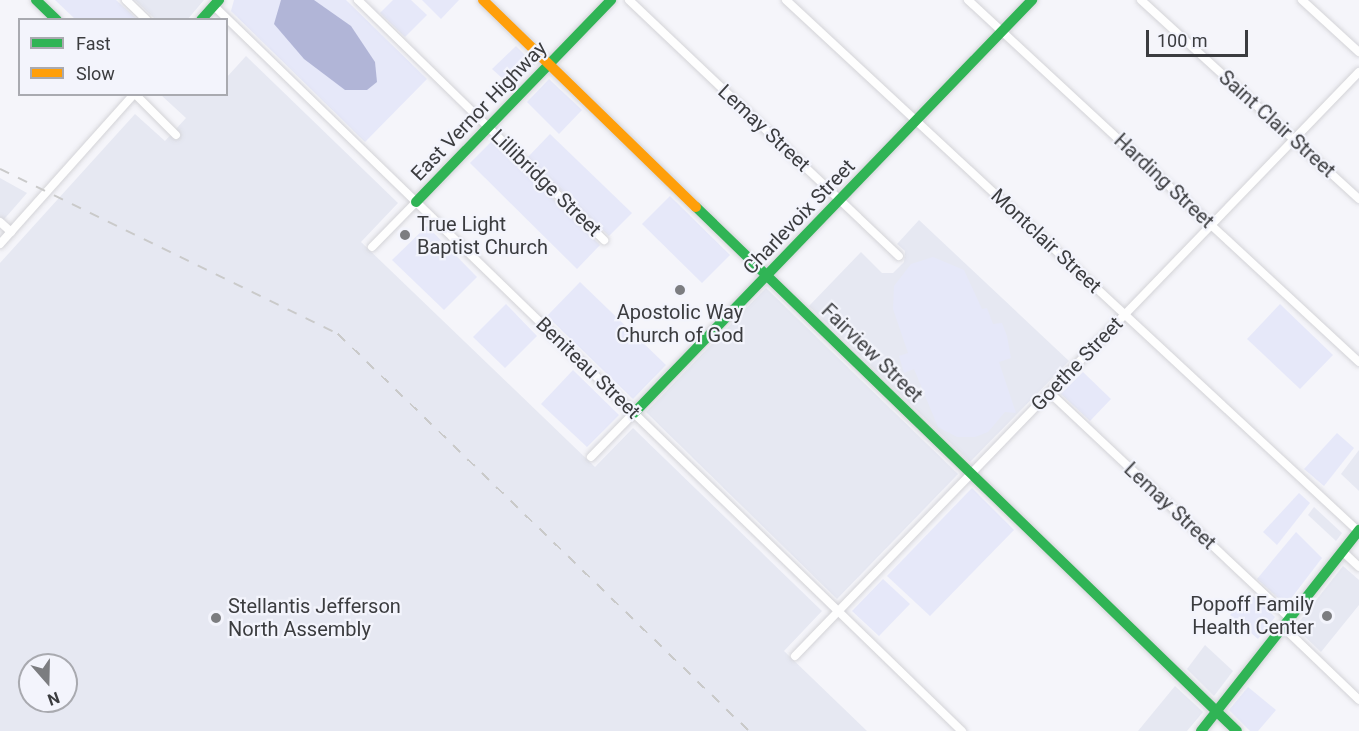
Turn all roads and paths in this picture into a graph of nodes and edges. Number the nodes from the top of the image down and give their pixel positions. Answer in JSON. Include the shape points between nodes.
{"nodes":[{"id":1,"x":36,"y":0,"type":"edge"},
{"id":2,"x":126,"y":0,"type":"edge"},
{"id":3,"x":357,"y":0,"type":"edge"},
{"id":4,"x":483,"y":0,"type":"edge"},
{"id":5,"x":611,"y":0,"type":"edge"},
{"id":6,"x":629,"y":0,"type":"edge"},
{"id":7,"x":786,"y":0,"type":"edge"},
{"id":8,"x":968,"y":0,"type":"edge"},
{"id":9,"x":1032,"y":0,"type":"edge"},
{"id":10,"x":1141,"y":0,"type":"edge"},
{"id":11,"x":1302,"y":0,"type":"edge"},
{"id":12,"x":216,"y":3,"type":"edge"},
{"id":13,"x":55,"y":18,"type":"edge"},
{"id":14,"x":145,"y":18,"type":"edge"},
{"id":15,"x":203,"y":18,"type":"edge"},
{"id":16,"x":1003,"y":32,"type":"junction"},
{"id":17,"x":1359,"y":51,"type":"edge"},
{"id":18,"x":549,"y":64,"type":"junction"},
{"id":19,"x":1359,"y":72,"type":"edge"},
{"id":20,"x":133,"y":96,"type":"edge"},
{"id":21,"x":137,"y":96,"type":"edge"},
{"id":22,"x":916,"y":121,"type":"junction"},
{"id":23,"x":488,"y":127,"type":"junction"},
{"id":24,"x":176,"y":135,"type":"dead end"},
{"id":25,"x":1294,"y":140,"type":"junction"},
{"id":26,"x":1359,"y":199,"type":"edge"},
{"id":27,"x":840,"y":200,"type":"junction"},
{"id":28,"x":416,"y":202,"type":"junction"},
{"id":29,"x":0,"y":222,"type":"edge"},
{"id":30,"x":1211,"y":226,"type":"junction"},
{"id":31,"x":10,"y":232,"type":"junction"},
{"id":32,"x":604,"y":240,"type":"dead end"},
{"id":33,"x":0,"y":244,"type":"edge"},
{"id":34,"x":372,"y":247,"type":"dead end"},
{"id":35,"x":899,"y":256,"type":"dead end"},
{"id":36,"x":767,"y":276,"type":"junction"},
{"id":37,"x":1125,"y":315,"type":"junction"},
{"id":38,"x":1359,"y":362,"type":"edge"},
{"id":39,"x":1050,"y":393,"type":"junction"},
{"id":40,"x":634,"y":413,"type":"junction"},
{"id":41,"x":591,"y":457,"type":"dead end"},
{"id":42,"x":971,"y":474,"type":"junction"},
{"id":43,"x":1358,"y":531,"type":"edge"},
{"id":44,"x":1342,"y":551,"type":"junction"},
{"id":45,"x":1359,"y":567,"type":"edge"},
{"id":46,"x":838,"y":611,"type":"junction"},
{"id":47,"x":1286,"y":622,"type":"junction"},
{"id":48,"x":795,"y":656,"type":"dead end"},
{"id":49,"x":1359,"y":700,"type":"edge"},
{"id":50,"x":1216,"y":711,"type":"junction"},
{"id":51,"x":962,"y":731,"type":"edge"},
{"id":52,"x":1201,"y":731,"type":"edge"},
{"id":53,"x":1237,"y":731,"type":"edge"}],
"edges":[{"from":1,"to":13,"type":"street"},
{"from":2,"to":14,"type":"street"},
{"from":3,"to":23,"type":"street","name":"Lillibridge Street"},
{"from":4,"to":18,"type":"street","name":"Fairview Street"},
{"from":5,"to":18,"type":"street","name":"East Vernor Highway"},
{"from":6,"to":27,"type":"street","name":"Lemay Street"},
{"from":7,"to":22,"type":"street","name":"Montclair Street"},
{"from":8,"to":16,"type":"street","name":"Harding Street"},
{"from":9,"to":16,"type":"street","name":"Charlevoix Street"},
{"from":10,"to":25,"type":"street","name":"Saint Clair Street"},
{"from":11,"to":17,"type":"street"},
{"from":12,"to":15,"type":"street"},
{"from":12,"to":28,"type":"street","name":"Beniteau Street"},
{"from":16,"to":22,"type":"street","name":"Charlevoix Street"},
{"from":16,"to":30,"type":"street","name":"Harding Street"},
{"from":18,"to":23,"type":"street","name":"East Vernor Highway"},
{"from":18,"to":36,"type":"street","name":"Fairview Street"},
{"from":19,"to":25,"type":"street","name":"Goethe Street"},
{"from":20,"to":31,"type":"street"},
{"from":21,"to":24,"type":"street"},
{"from":22,"to":27,"type":"street","name":"Charlevoix Street"},
{"from":22,"to":37,"type":"street","name":"Montclair Street"},
{"from":23,"to":28,"type":"street","name":"East Vernor Highway"},
{"from":23,"to":32,"type":"street","name":"Lillibridge Street"},
{"from":25,"to":26,"type":"street","name":"Saint Clair Street"},
{"from":25,"to":30,"type":"street","name":"Goethe Street"},
{"from":27,"to":35,"type":"street","name":"Lemay Street"},
{"from":27,"to":36,"type":"street","name":"Charlevoix Street"},
{"from":28,"to":34,"type":"street","name":"East Vernor Highway"},
{"from":28,"to":40,"type":"street","name":"Beniteau Street"},
{"from":29,"to":31,"type":"street"},
{"from":30,"to":37,"type":"street","name":"Goethe Street"},
{"from":30,"to":38,"type":"street","name":"Harding Street"},
{"from":31,"to":33,"type":"street"},
{"from":36,"to":40,"type":"street","name":"Charlevoix Street"},
{"from":36,"to":42,"type":"street","name":"Fairview Street"},
{"from":37,"to":39,"type":"street","name":"Goethe Street"},
{"from":37,"to":43,"type":"street","name":"Montclair Street"},
{"from":39,"to":42,"type":"street","name":"Goethe Street"},
{"from":39,"to":47,"type":"street","name":"Lemay Street"},
{"from":40,"to":41,"type":"street","name":"Charlevoix Street"},
{"from":40,"to":46,"type":"street","name":"Beniteau Street"},
{"from":42,"to":46,"type":"street","name":"Goethe Street"},
{"from":42,"to":50,"type":"street","name":"Fairview Street"},
{"from":43,"to":44,"type":"street"},
{"from":44,"to":45,"type":"street"},
{"from":44,"to":47,"type":"street"},
{"from":46,"to":48,"type":"street","name":"Goethe Street"},
{"from":46,"to":51,"type":"street","name":"Beniteau Street"},
{"from":47,"to":49,"type":"street","name":"Lemay Street"},
{"from":47,"to":50,"type":"street"},
{"from":50,"to":52,"type":"street"},
{"from":50,"to":53,"type":"street","name":"Fairview Street"}]}
